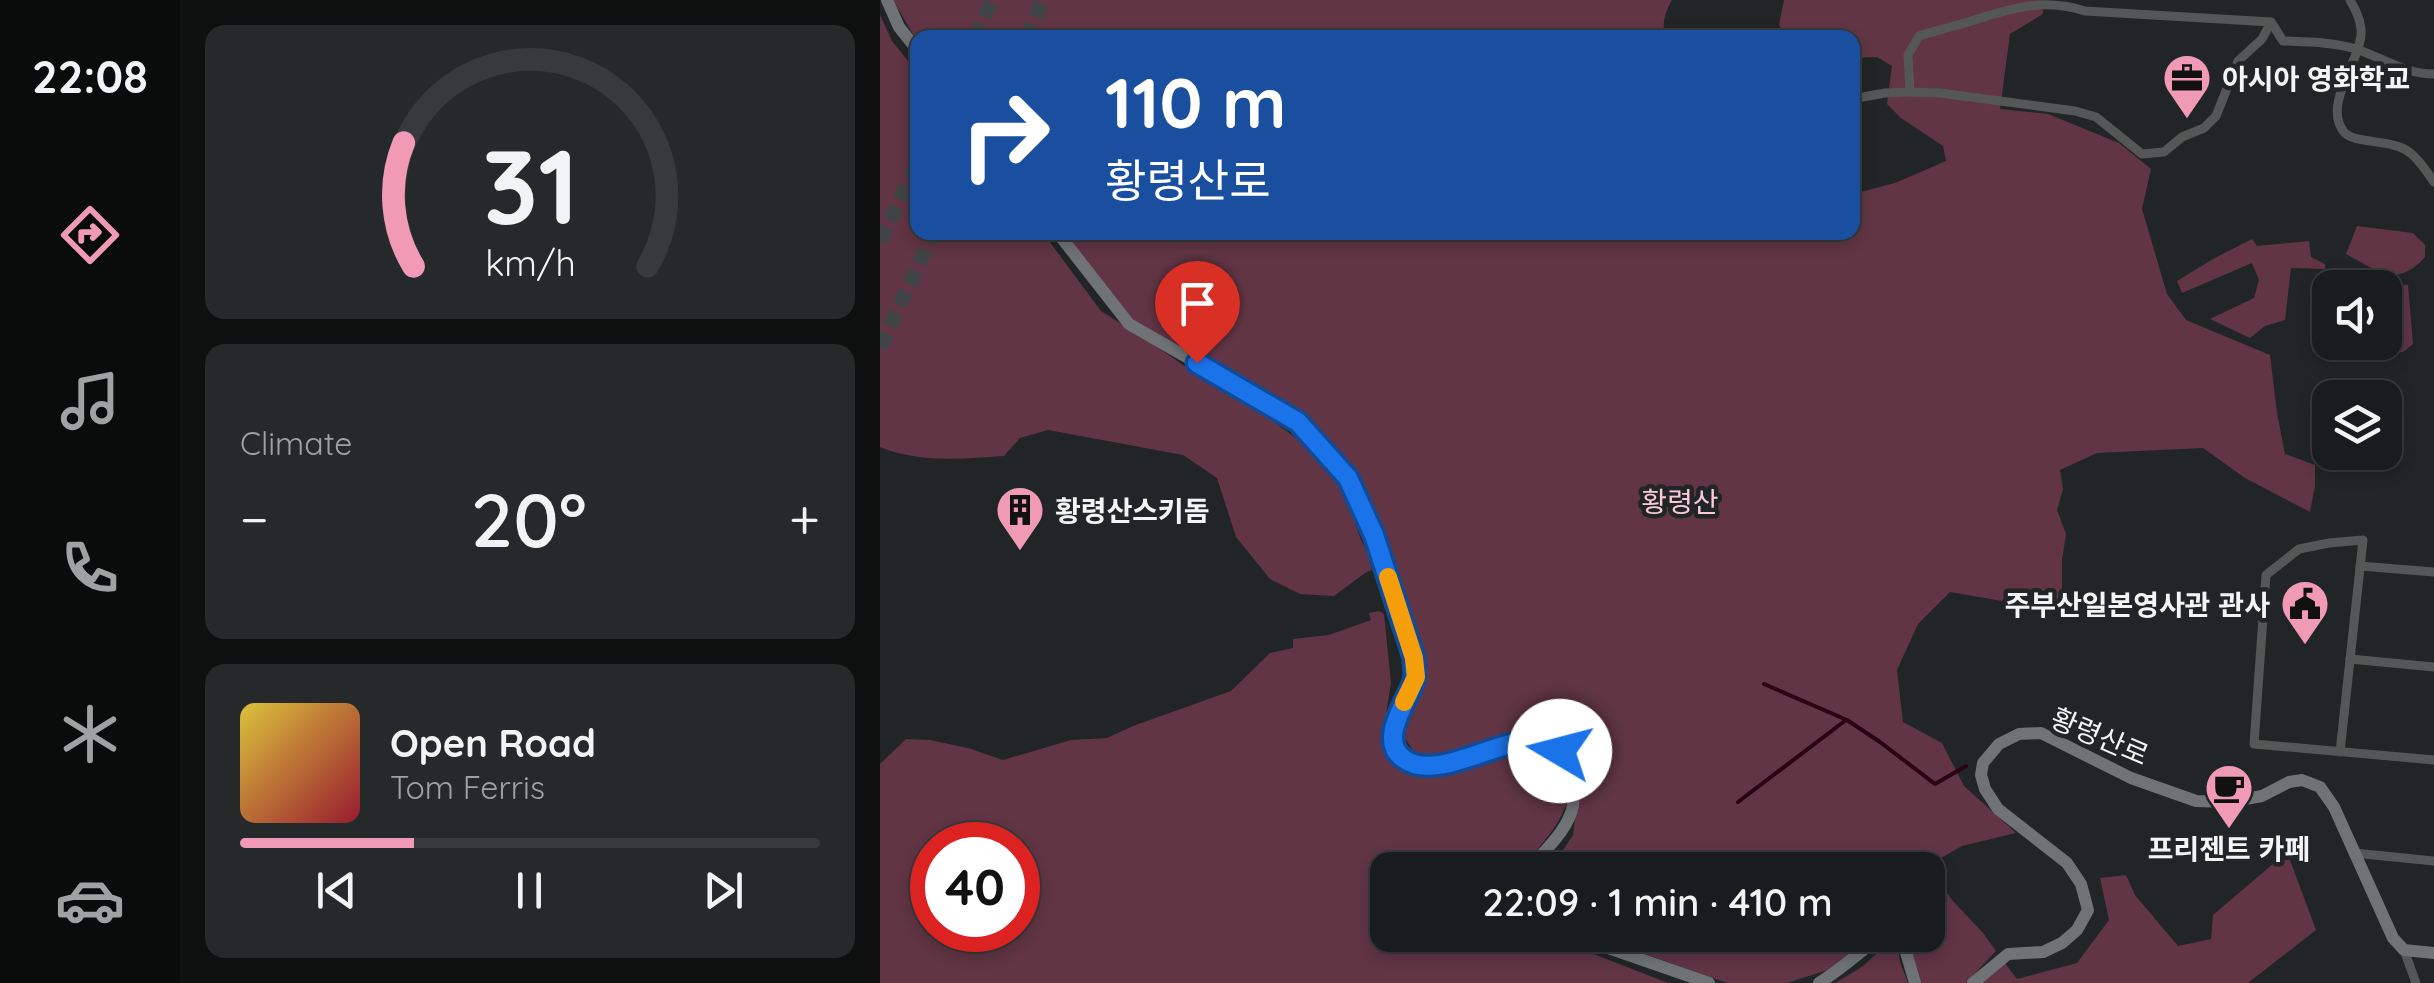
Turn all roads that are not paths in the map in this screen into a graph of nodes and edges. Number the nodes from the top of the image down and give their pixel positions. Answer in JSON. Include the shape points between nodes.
{"nodes":[{"id":1,"x":887,"y":0,"type":"edge"},
{"id":2,"x":2350,"y":0,"type":"edge"},
{"id":3,"x":2270,"y":22,"type":"junction"},
{"id":4,"x":910,"y":40,"type":"edge"},
{"id":5,"x":2357,"y":50,"type":"junction"},
{"id":6,"x":2434,"y":74,"type":"edge"},
{"id":7,"x":1910,"y":92,"type":"junction"},
{"id":8,"x":1860,"y":98,"type":"edge"},
{"id":9,"x":2429,"y":167,"type":"edge"},
{"id":10,"x":2434,"y":182,"type":"edge"},
{"id":11,"x":1063,"y":240,"type":"edge"},
{"id":12,"x":2360,"y":566,"type":"junction"},
{"id":13,"x":2434,"y":572,"type":"edge"},
{"id":14,"x":2350,"y":659,"type":"junction"},
{"id":15,"x":2434,"y":668,"type":"edge"},
{"id":16,"x":2340,"y":752,"type":"junction"},
{"id":17,"x":2434,"y":760,"type":"edge"},
{"id":18,"x":1544,"y":852,"type":"edge"},
{"id":19,"x":2354,"y":853,"type":"junction"},
{"id":20,"x":2434,"y":861,"type":"edge"},
{"id":21,"x":2404,"y":950,"type":"junction"},
{"id":22,"x":1621,"y":952,"type":"edge"},
{"id":23,"x":2434,"y":953,"type":"edge"},
{"id":24,"x":1709,"y":983,"type":"edge"},
{"id":25,"x":1819,"y":983,"type":"edge"},
{"id":26,"x":1915,"y":983,"type":"edge"},
{"id":27,"x":1973,"y":983,"type":"edge"},
{"id":28,"x":2416,"y":983,"type":"edge"}],
"edges":[{"from":1,"to":4,"type":"street"},
{"from":2,"to":5,"type":"street","via":[[2362,32]]},
{"from":3,"to":5,"type":"street","via":[[2283,41]]},
{"from":3,"to":7,"type":"street","via":[[2085,11],[2068,2],[2031,1],[1918,36],[1908,56]]},
{"from":3,"to":7,"type":"street","via":[[2238,61],[2216,116],[2164,152],[2142,154],[2096,117],[2075,110]]},
{"from":5,"to":6,"type":"street","via":[[2416,74]]},
{"from":5,"to":9,"type":"street","via":[[2337,109],[2342,130],[2400,147]]},
{"from":7,"to":8,"type":"street"},
{"from":9,"to":10,"type":"street"},
{"from":11,"to":18,"type":"street","via":[[1130,324],[1298,422],[1348,478],[1414,658],[1416,677],[1394,730],[1398,754],[1431,766],[1516,743],[1542,740],[1560,751],[1573,806]]},
{"from":12,"to":13,"type":"street"},
{"from":12,"to":14,"type":"street"},
{"from":12,"to":16,"type":"street","via":[[2363,540],[2298,549],[2266,575],[2254,744]]},
{"from":14,"to":15,"type":"street"},
{"from":14,"to":16,"type":"street"},
{"from":16,"to":17,"type":"street"},
{"from":19,"to":20,"type":"street"},
{"from":19,"to":21,"type":"street","name":"황령산로","via":[[2392,938]]},
{"from":19,"to":27,"type":"street","name":"황령산로","via":[[2320,787],[2302,780],[2262,796],[2196,800],[2131,778],[2041,733],[2018,734],[1983,763],[1985,789],[1998,808],[2066,863],[2088,910],[2062,943],[2043,952],[2008,954]]},
{"from":21,"to":23,"type":"street"},
{"from":21,"to":28,"type":"street"},
{"from":22,"to":24,"type":"street"},
{"from":25,"to":26,"type":"street","via":[[1882,936],[1905,948]]}]}
